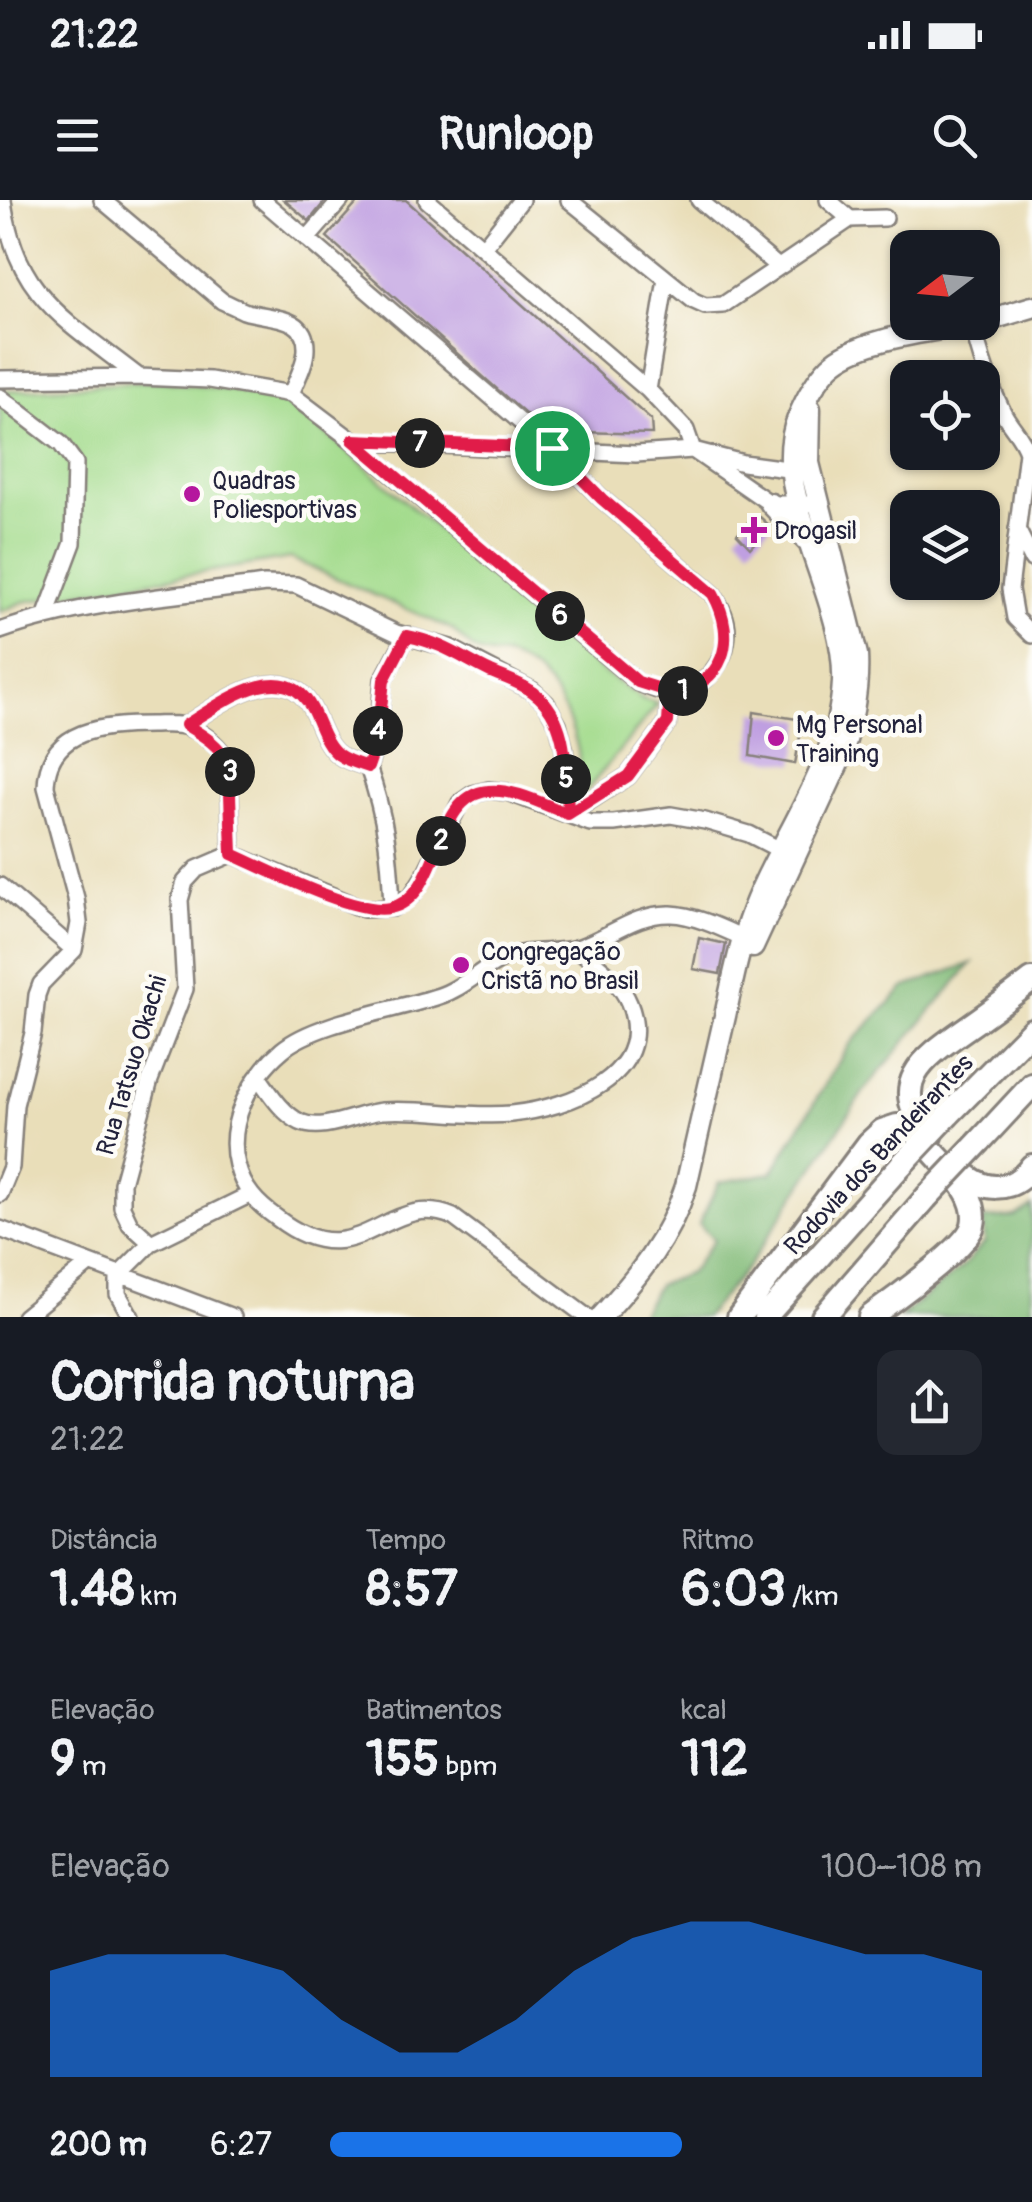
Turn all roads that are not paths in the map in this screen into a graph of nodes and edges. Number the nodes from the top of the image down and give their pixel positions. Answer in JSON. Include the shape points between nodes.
{"nodes":[{"id":1,"x":3,"y":200,"type":"edge"},
{"id":2,"x":102,"y":200,"type":"edge"},
{"id":3,"x":262,"y":200,"type":"edge"},
{"id":4,"x":341,"y":200,"type":"edge"},
{"id":5,"x":427,"y":200,"type":"edge"},
{"id":6,"x":521,"y":200,"type":"edge"},
{"id":7,"x":570,"y":200,"type":"edge"},
{"id":8,"x":699,"y":200,"type":"edge"},
{"id":9,"x":828,"y":200,"type":"edge"},
{"id":10,"x":885,"y":218,"type":"dead end"},
{"id":11,"x":850,"y":219,"type":"junction"},
{"id":12,"x":307,"y":239,"type":"junction"},
{"id":13,"x":483,"y":248,"type":"junction"},
{"id":14,"x":777,"y":266,"type":"junction"},
{"id":15,"x":666,"y":279,"type":"junction"},
{"id":16,"x":1032,"y":306,"type":"edge"},
{"id":17,"x":1000,"y":316,"type":"edge"},
{"id":18,"x":901,"y":340,"type":"edge"},
{"id":19,"x":982,"y":340,"type":"edge"},
{"id":20,"x":139,"y":376,"type":"junction"},
{"id":21,"x":0,"y":379,"type":"edge"},
{"id":22,"x":648,"y":390,"type":"junction"},
{"id":23,"x":814,"y":390,"type":"junction"},
{"id":24,"x":291,"y":394,"type":"junction"},
{"id":25,"x":0,"y":397,"type":"edge"},
{"id":26,"x":353,"y":440,"type":"junction"},
{"id":27,"x":552,"y":448,"type":"junction"},
{"id":28,"x":693,"y":450,"type":"junction"},
{"id":29,"x":791,"y":468,"type":"junction"},
{"id":30,"x":812,"y":476,"type":"junction"},
{"id":31,"x":771,"y":504,"type":"junction"},
{"id":32,"x":809,"y":504,"type":"junction"},
{"id":33,"x":1018,"y":529,"type":"junction"},
{"id":34,"x":814,"y":548,"type":"junction"},
{"id":35,"x":1032,"y":559,"type":"edge"},
{"id":36,"x":46,"y":615,"type":"junction"},
{"id":37,"x":0,"y":632,"type":"edge"},
{"id":38,"x":1032,"y":635,"type":"edge"},
{"id":39,"x":407,"y":636,"type":"junction"},
{"id":40,"x":670,"y":692,"type":"junction"},
{"id":41,"x":186,"y":725,"type":"junction"},
{"id":42,"x":368,"y":767,"type":"junction"},
{"id":43,"x":568,"y":814,"type":"junction"},
{"id":44,"x":232,"y":854,"type":"junction"},
{"id":45,"x":787,"y":854,"type":"junction"},
{"id":46,"x":0,"y":886,"type":"edge"},
{"id":47,"x":392,"y":908,"type":"junction"},
{"id":48,"x":748,"y":940,"type":"junction"},
{"id":49,"x":577,"y":948,"type":"junction"},
{"id":50,"x":74,"y":950,"type":"junction"},
{"id":51,"x":1032,"y":980,"type":"edge"},
{"id":52,"x":1032,"y":1030,"type":"edge"},
{"id":53,"x":258,"y":1078,"type":"junction"},
{"id":54,"x":1032,"y":1084,"type":"edge"},
{"id":55,"x":1032,"y":1166,"type":"edge"},
{"id":56,"x":0,"y":1194,"type":"edge"},
{"id":57,"x":250,"y":1195,"type":"junction"},
{"id":58,"x":0,"y":1229,"type":"edge"},
{"id":59,"x":151,"y":1243,"type":"junction"},
{"id":60,"x":89,"y":1264,"type":"junction"},
{"id":61,"x":118,"y":1276,"type":"junction"},
{"id":62,"x":24,"y":1317,"type":"edge"},
{"id":63,"x":131,"y":1317,"type":"edge"},
{"id":64,"x":233,"y":1317,"type":"edge"},
{"id":65,"x":587,"y":1317,"type":"edge"},
{"id":66,"x":600,"y":1317,"type":"edge"},
{"id":67,"x":616,"y":1317,"type":"edge"},
{"id":68,"x":739,"y":1317,"type":"edge"},
{"id":69,"x":765,"y":1317,"type":"edge"},
{"id":70,"x":822,"y":1317,"type":"edge"},
{"id":71,"x":870,"y":1317,"type":"edge"}],
"edges":[{"from":1,"to":20,"type":"street","via":[[14,255],[29,282],[54,310]]},
{"from":2,"to":24,"type":"street","via":[[222,300],[298,327],[307,352]]},
{"from":3,"to":12,"type":"street"},
{"from":4,"to":12,"type":"street"},
{"from":5,"to":13,"type":"street"},
{"from":6,"to":13,"type":"street"},
{"from":7,"to":15,"type":"street"},
{"from":8,"to":14,"type":"street"},
{"from":9,"to":11,"type":"street"},
{"from":10,"to":11,"type":"street"},
{"from":11,"to":14,"type":"street"},
{"from":12,"to":27,"type":"street"},
{"from":13,"to":22,"type":"street"},
{"from":14,"to":15,"type":"street","via":[[714,306],[694,301]]},
{"from":15,"to":22,"type":"street"},
{"from":16,"to":17,"type":"main road"},
{"from":18,"to":23,"type":"main road","via":[[832,364]]},
{"from":19,"to":33,"type":"street","via":[[989,382],[1027,452]]},
{"from":20,"to":21,"type":"street"},
{"from":20,"to":24,"type":"street"},
{"from":22,"to":28,"type":"street","via":[[686,430]]},
{"from":23,"to":29,"type":"main road","via":[[794,429]]},
{"from":23,"to":30,"type":"main road","via":[[806,449]]},
{"from":24,"to":26,"type":"street"},
{"from":25,"to":36,"type":"street","via":[[61,444],[75,463],[73,543]]},
{"from":26,"to":27,"type":"street"},
{"from":26,"to":40,"type":"street","via":[[638,682]]},
{"from":27,"to":28,"type":"street"},
{"from":27,"to":40,"type":"street","via":[[713,594],[724,613],[722,660],[704,682]]},
{"from":28,"to":29,"type":"street"},
{"from":28,"to":31,"type":"street"},
{"from":29,"to":30,"type":"street"},
{"from":29,"to":32,"type":"main road"},
{"from":30,"to":32,"type":"main road"},
{"from":31,"to":32,"type":"street"},
{"from":31,"to":34,"type":"main road"},
{"from":32,"to":34,"type":"main road"},
{"from":32,"to":45,"type":"main road","via":[[848,616],[858,674],[841,757]]},
{"from":33,"to":35,"type":"street"},
{"from":33,"to":38,"type":"street","via":[[1010,589],[1016,618]]},
{"from":34,"to":45,"type":"main road","via":[[836,621],[844,680],[838,719]]},
{"from":36,"to":37,"type":"street"},
{"from":36,"to":39,"type":"street","via":[[296,585]]},
{"from":39,"to":42,"type":"street","via":[[384,680]]},
{"from":39,"to":43,"type":"street","via":[[450,648],[546,703],[564,748]]},
{"from":40,"to":43,"type":"street","via":[[668,722],[628,776]]},
{"from":41,"to":42,"type":"street","via":[[240,691],[291,686],[304,696],[338,755]]},
{"from":41,"to":44,"type":"street","via":[[207,737],[229,764]]},
{"from":41,"to":50,"type":"street","via":[[97,728],[52,756],[46,787],[76,898]]},
{"from":42,"to":47,"type":"street","via":[[389,839]]},
{"from":43,"to":45,"type":"street","via":[[590,823],[672,815],[705,820]]},
{"from":43,"to":47,"type":"street","via":[[507,792],[474,794],[460,802],[412,895]]},
{"from":44,"to":47,"type":"street","via":[[364,909]]},
{"from":44,"to":59,"type":"street","name":"Rua Tatsuo Okachi","via":[[197,869],[180,900],[185,988],[150,1080],[122,1183],[130,1224]]},
{"from":45,"to":48,"type":"main road"},
{"from":46,"to":50,"type":"street"},
{"from":48,"to":49,"type":"street","via":[[674,914],[637,920]]},
{"from":48,"to":66,"type":"main road","via":[[676,1217],[647,1264]]},
{"from":48,"to":67,"type":"main road","via":[[691,1214],[658,1268]]},
{"from":49,"to":53,"type":"street","via":[[502,959],[443,995],[308,1035],[282,1050]]},
{"from":49,"to":53,"type":"street","via":[[619,985],[635,1027],[634,1049],[605,1083],[554,1105],[513,1114],[381,1112],[317,1126],[291,1115]]},
{"from":50,"to":56,"type":"street","via":[[37,995],[15,1106],[11,1166]]},
{"from":51,"to":55,"type":"highway","via":[[924,1060],[910,1091],[916,1120],[973,1181],[1010,1186]]},
{"from":52,"to":69,"type":"highway","name":"Rodovia dos Bandeirantes","bridge":true},
{"from":53,"to":57,"type":"street","via":[[240,1108],[234,1137],[236,1164]]},
{"from":54,"to":70,"type":"highway","bridge":true},
{"from":57,"to":59,"type":"street"},
{"from":57,"to":65,"type":"street","via":[[304,1237],[324,1242],[348,1240],[410,1214],[441,1212]]},
{"from":58,"to":60,"type":"street"},
{"from":59,"to":61,"type":"street"},
{"from":60,"to":61,"type":"street"},
{"from":60,"to":62,"type":"street"},
{"from":61,"to":63,"type":"street","via":[[118,1294]]},
{"from":61,"to":64,"type":"street"},
{"from":68,"to":71,"type":"highway","via":[[869,1143],[897,1126],[912,1132],[960,1180],[973,1225],[956,1249]]}]}
